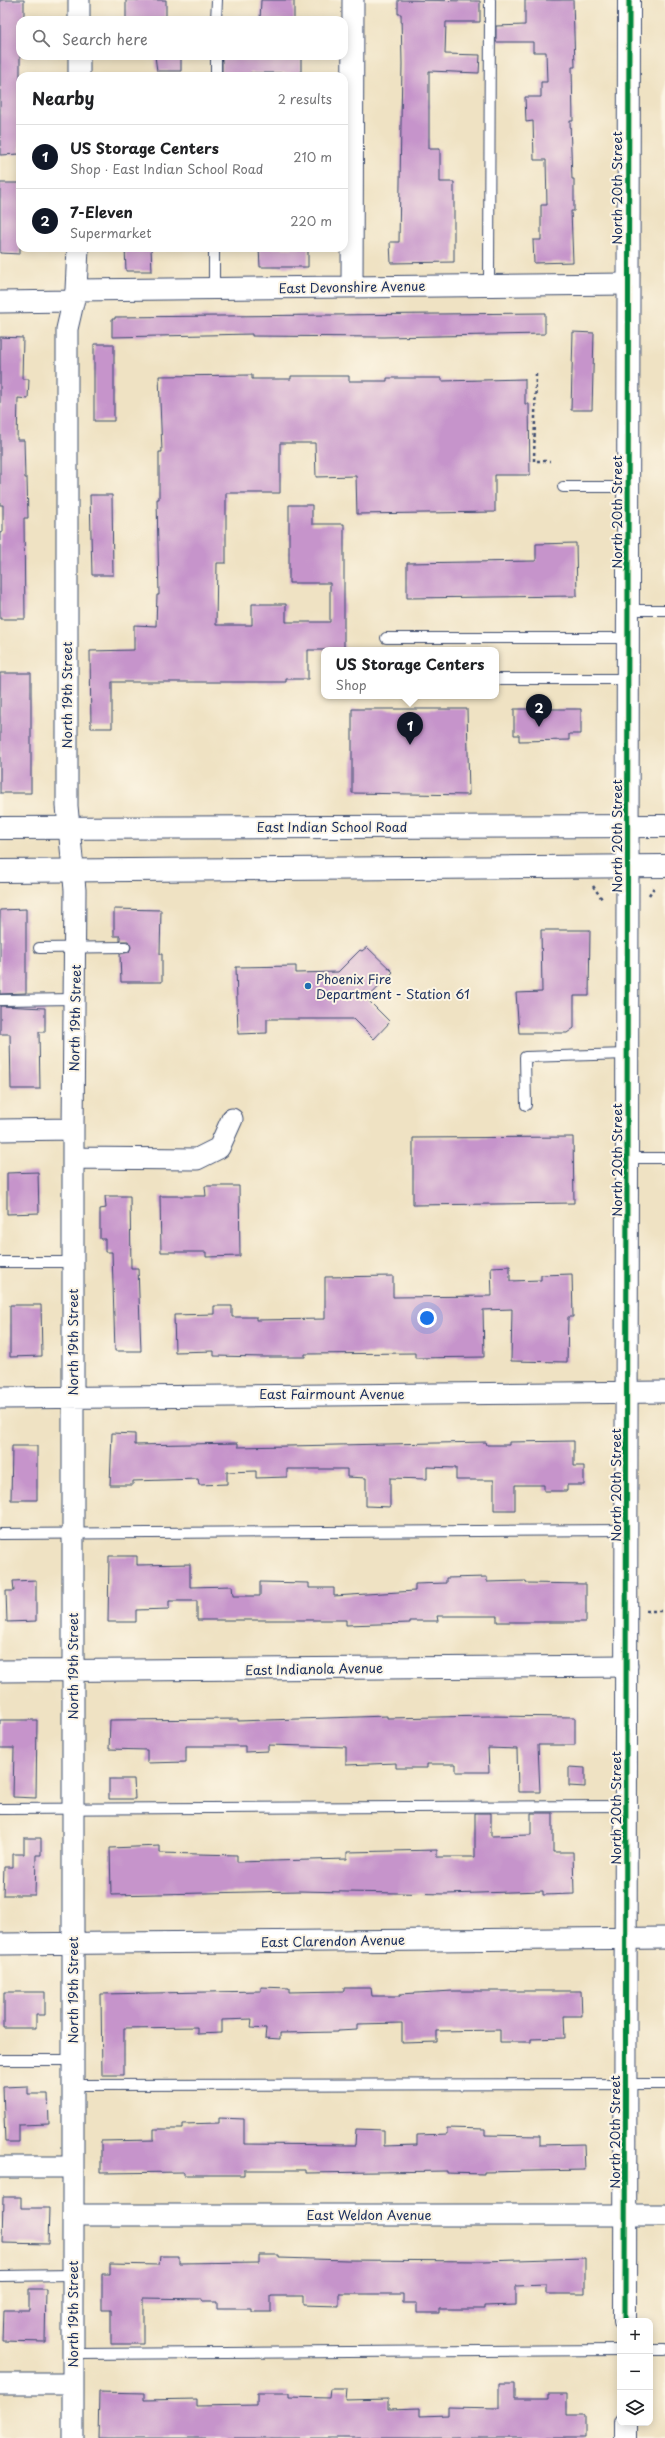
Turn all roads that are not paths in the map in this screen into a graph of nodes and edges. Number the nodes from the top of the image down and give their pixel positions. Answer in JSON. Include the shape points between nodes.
{"nodes":[{"id":1,"x":79,"y":0,"type":"edge"},
{"id":2,"x":216,"y":0,"type":"edge"},
{"id":3,"x":353,"y":0,"type":"edge"},
{"id":4,"x":490,"y":0,"type":"edge"},
{"id":5,"x":629,"y":0,"type":"edge"},
{"id":6,"x":79,"y":16,"type":"edge"},
{"id":7,"x":216,"y":16,"type":"edge"},
{"id":8,"x":79,"y":60,"type":"edge"},
{"id":9,"x":216,"y":60,"type":"edge"},
{"id":10,"x":79,"y":72,"type":"edge"},
{"id":11,"x":216,"y":72,"type":"edge"},
{"id":12,"x":78,"y":252,"type":"edge"},
{"id":13,"x":214,"y":252,"type":"edge"},
{"id":14,"x":628,"y":284,"type":"junction"},
{"id":15,"x":489,"y":285,"type":"junction"},
{"id":16,"x":352,"y":287,"type":"junction"},
{"id":17,"x":214,"y":288,"type":"junction"},
{"id":18,"x":74,"y":295,"type":"junction"},
{"id":19,"x":0,"y":302,"type":"edge"},
{"id":20,"x":563,"y":487,"type":"dead end"},
{"id":21,"x":628,"y":487,"type":"junction"},
{"id":22,"x":628,"y":610,"type":"junction"},
{"id":23,"x":665,"y":610,"type":"edge"},
{"id":24,"x":386,"y":638,"type":"dead end"},
{"id":25,"x":628,"y":638,"type":"junction"},
{"id":26,"x":499,"y":679,"type":"edge"},
{"id":27,"x":628,"y":679,"type":"junction"},
{"id":28,"x":628,"y":826,"type":"junction"},
{"id":29,"x":665,"y":826,"type":"edge"},
{"id":30,"x":0,"y":828,"type":"edge"},
{"id":31,"x":69,"y":829,"type":"junction"},
{"id":32,"x":627,"y":866,"type":"junction"},
{"id":33,"x":73,"y":870,"type":"junction"},
{"id":34,"x":0,"y":871,"type":"edge"},
{"id":35,"x":661,"y":875,"type":"edge"},
{"id":36,"x":125,"y":947,"type":"dead end"},
{"id":37,"x":39,"y":948,"type":"dead end"},
{"id":38,"x":75,"y":948,"type":"junction"},
{"id":39,"x":75,"y":999,"type":"junction"},
{"id":40,"x":0,"y":1000,"type":"edge"},
{"id":41,"x":628,"y":1054,"type":"junction"},
{"id":42,"x":526,"y":1104,"type":"dead end"},
{"id":43,"x":232,"y":1119,"type":"dead end"},
{"id":44,"x":73,"y":1129,"type":"junction"},
{"id":45,"x":0,"y":1130,"type":"edge"},
{"id":46,"x":74,"y":1158,"type":"junction"},
{"id":47,"x":628,"y":1158,"type":"junction"},
{"id":48,"x":665,"y":1158,"type":"edge"},
{"id":49,"x":0,"y":1262,"type":"edge"},
{"id":50,"x":73,"y":1262,"type":"junction"},
{"id":51,"x":665,"y":1392,"type":"edge"},
{"id":52,"x":626,"y":1393,"type":"junction"},
{"id":53,"x":73,"y":1397,"type":"junction"},
{"id":54,"x":0,"y":1398,"type":"edge"},
{"id":55,"x":627,"y":1530,"type":"junction"},
{"id":56,"x":74,"y":1533,"type":"junction"},
{"id":57,"x":0,"y":1534,"type":"edge"},
{"id":58,"x":627,"y":1666,"type":"junction"},
{"id":59,"x":72,"y":1671,"type":"junction"},
{"id":60,"x":0,"y":1672,"type":"edge"},
{"id":61,"x":627,"y":1806,"type":"junction"},
{"id":62,"x":0,"y":1809,"type":"edge"},
{"id":63,"x":73,"y":1809,"type":"junction"},
{"id":64,"x":665,"y":1938,"type":"edge"},
{"id":65,"x":627,"y":1939,"type":"junction"},
{"id":66,"x":0,"y":1944,"type":"edge"},
{"id":67,"x":73,"y":1944,"type":"junction"},
{"id":68,"x":0,"y":2060,"type":"edge"},
{"id":69,"x":73,"y":2060,"type":"junction"},
{"id":70,"x":665,"y":2084,"type":"edge"},
{"id":71,"x":74,"y":2085,"type":"junction"},
{"id":72,"x":626,"y":2085,"type":"junction"},
{"id":73,"x":0,"y":2167,"type":"edge"},
{"id":74,"x":73,"y":2167,"type":"junction"},
{"id":75,"x":73,"y":2215,"type":"junction"},
{"id":76,"x":626,"y":2215,"type":"junction"},
{"id":77,"x":665,"y":2215,"type":"edge"},
{"id":78,"x":73,"y":2275,"type":"junction"},
{"id":79,"x":0,"y":2276,"type":"edge"},
{"id":80,"x":625,"y":2318,"type":"edge"},
{"id":81,"x":617,"y":2350,"type":"edge"},
{"id":82,"x":653,"y":2350,"type":"edge"},
{"id":83,"x":665,"y":2350,"type":"edge"},
{"id":84,"x":74,"y":2354,"type":"junction"},
{"id":85,"x":0,"y":2384,"type":"edge"},
{"id":86,"x":73,"y":2384,"type":"junction"},
{"id":87,"x":625,"y":2426,"type":"edge"},
{"id":88,"x":73,"y":2438,"type":"edge"},
{"id":89,"x":625,"y":2438,"type":"edge"}],
"edges":[{"from":1,"to":6,"type":"street"},
{"from":2,"to":7,"type":"lane"},
{"from":3,"to":16,"type":"street"},
{"from":4,"to":15,"type":"lane"},
{"from":5,"to":14,"type":"street","name":"North 20th Street"},
{"from":8,"to":10,"type":"street"},
{"from":9,"to":11,"type":"lane"},
{"from":12,"to":18,"type":"street","name":"North 19th Street"},
{"from":13,"to":17,"type":"lane"},
{"from":14,"to":15,"type":"street","name":"East Devonshire Avenue"},
{"from":14,"to":21,"type":"street","name":"North 20th Street"},
{"from":15,"to":16,"type":"street","name":"East Devonshire Avenue"},
{"from":16,"to":17,"type":"street","name":"East Devonshire Avenue"},
{"from":17,"to":18,"type":"street","name":"East Devonshire Avenue"},
{"from":18,"to":19,"type":"street","name":"East Devonshire Avenue"},
{"from":18,"to":31,"type":"street","name":"North 19th Street","via":[[67,329]]},
{"from":20,"to":21,"type":"lane"},
{"from":21,"to":22,"type":"street","name":"North 20th Street"},
{"from":22,"to":23,"type":"lane"},
{"from":22,"to":25,"type":"street","name":"North 20th Street"},
{"from":24,"to":25,"type":"lane"},
{"from":25,"to":27,"type":"street","name":"North 20th Street"},
{"from":26,"to":27,"type":"lane"},
{"from":27,"to":28,"type":"street","name":"North 20th Street"},
{"from":28,"to":29,"type":"street","name":"East Indian School Road"},
{"from":28,"to":31,"type":"street","name":"East Indian School Road"},
{"from":28,"to":32,"type":"street","name":"North 20th Street"},
{"from":30,"to":31,"type":"street","name":"East Indian School Road"},
{"from":31,"to":33,"type":"street","name":"North 19th Street"},
{"from":32,"to":33,"type":"street"},
{"from":32,"to":35,"type":"street"},
{"from":32,"to":41,"type":"street","name":"North 20th Street"},
{"from":33,"to":34,"type":"street"},
{"from":33,"to":38,"type":"street","name":"North 19th Street"},
{"from":36,"to":38,"type":"lane"},
{"from":37,"to":38,"type":"lane"},
{"from":38,"to":39,"type":"street","name":"North 19th Street"},
{"from":39,"to":40,"type":"lane"},
{"from":39,"to":44,"type":"street","name":"North 19th Street"},
{"from":41,"to":42,"type":"lane","via":[[525,1057]]},
{"from":41,"to":47,"type":"street","name":"North 20th Street"},
{"from":43,"to":46,"type":"street","via":[[219,1148],[197,1159]]},
{"from":44,"to":45,"type":"street"},
{"from":44,"to":46,"type":"street","name":"North 19th Street"},
{"from":46,"to":50,"type":"street","name":"North 19th Street"},
{"from":47,"to":48,"type":"lane"},
{"from":47,"to":52,"type":"street","name":"North 20th Street"},
{"from":49,"to":50,"type":"lane"},
{"from":50,"to":53,"type":"street","name":"North 19th Street"},
{"from":51,"to":52,"type":"street","name":"East Fairmount Avenue"},
{"from":52,"to":53,"type":"street","name":"East Fairmount Avenue"},
{"from":52,"to":55,"type":"street","name":"North 20th Street"},
{"from":53,"to":54,"type":"street","name":"East Fairmount Avenue"},
{"from":53,"to":56,"type":"street","name":"North 19th Street"},
{"from":55,"to":56,"type":"lane"},
{"from":55,"to":58,"type":"street","name":"North 20th Street"},
{"from":56,"to":57,"type":"lane"},
{"from":56,"to":59,"type":"street","name":"North 19th Street"},
{"from":58,"to":59,"type":"street","name":"East Indianola Avenue"},
{"from":58,"to":61,"type":"street","name":"North 20th Street"},
{"from":59,"to":60,"type":"street","name":"East Indianola Avenue"},
{"from":59,"to":63,"type":"street","name":"North 19th Street"},
{"from":61,"to":63,"type":"lane"},
{"from":61,"to":65,"type":"street","name":"North 20th Street"},
{"from":62,"to":63,"type":"lane"},
{"from":63,"to":67,"type":"street","name":"North 19th Street"},
{"from":64,"to":65,"type":"street","name":"East Clarendon Avenue"},
{"from":65,"to":67,"type":"street","name":"East Clarendon Avenue"},
{"from":65,"to":72,"type":"street","name":"North 20th Street"},
{"from":66,"to":67,"type":"street","name":"East Clarendon Avenue"},
{"from":67,"to":69,"type":"street","name":"North 19th Street"},
{"from":68,"to":69,"type":"lane"},
{"from":69,"to":71,"type":"street","name":"North 19th Street"},
{"from":70,"to":72,"type":"lane"},
{"from":71,"to":72,"type":"lane"},
{"from":71,"to":74,"type":"street","name":"North 19th Street"},
{"from":72,"to":76,"type":"street","name":"North 20th Street"},
{"from":73,"to":74,"type":"street"},
{"from":74,"to":75,"type":"street","name":"North 19th Street"},
{"from":75,"to":76,"type":"street","name":"East Weldon Avenue"},
{"from":75,"to":78,"type":"street","name":"North 19th Street"},
{"from":76,"to":77,"type":"street","name":"East Weldon Avenue"},
{"from":76,"to":80,"type":"street","name":"North 20th Street"},
{"from":78,"to":79,"type":"lane"},
{"from":78,"to":84,"type":"street","name":"North 19th Street"},
{"from":81,"to":84,"type":"lane"},
{"from":82,"to":83,"type":"lane"},
{"from":84,"to":86,"type":"street","name":"North 19th Street"},
{"from":85,"to":86,"type":"street"},
{"from":86,"to":88,"type":"street","name":"North 19th Street"},
{"from":87,"to":89,"type":"street"}]}
